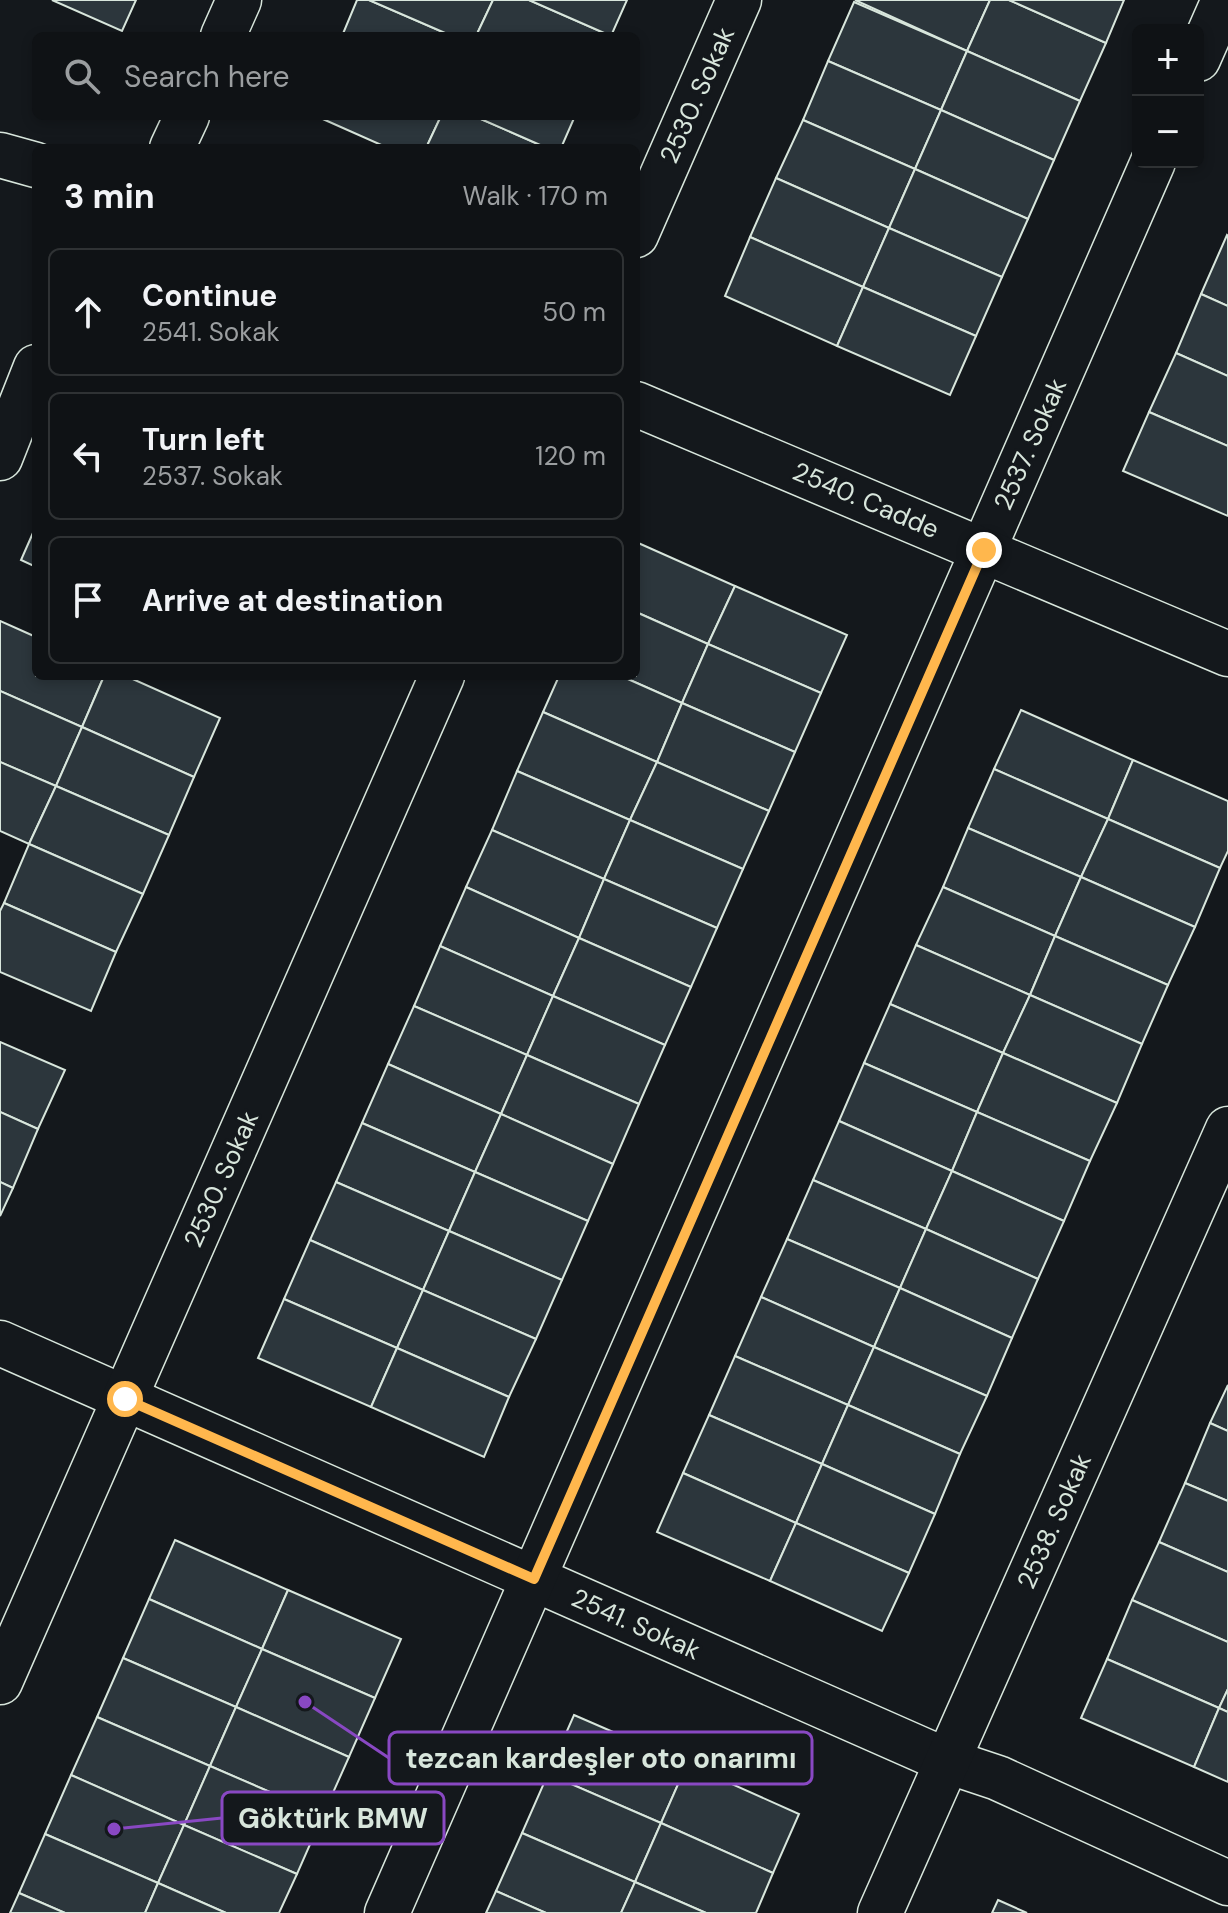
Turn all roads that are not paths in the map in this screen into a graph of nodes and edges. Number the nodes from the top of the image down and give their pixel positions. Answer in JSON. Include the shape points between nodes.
{"nodes":[{"id":1,"x":239,"y":0,"type":"edge"},
{"id":2,"x":739,"y":0,"type":"edge"},
{"id":3,"x":1224,"y":0,"type":"edge"},
{"id":4,"x":225,"y":32,"type":"edge"},
{"id":5,"x":1204,"y":45,"type":"edge"},
{"id":6,"x":185,"y":120,"type":"edge"},
{"id":7,"x":174,"y":144,"type":"edge"},
{"id":8,"x":0,"y":155,"type":"edge"},
{"id":9,"x":32,"y":164,"type":"edge"},
{"id":10,"x":1150,"y":168,"type":"edge"},
{"id":11,"x":640,"y":226,"type":"edge"},
{"id":12,"x":32,"y":377,"type":"edge"},
{"id":13,"x":640,"y":406,"type":"edge"},
{"id":14,"x":0,"y":458,"type":"edge"},
{"id":15,"x":984,"y":550,"type":"junction"},
{"id":16,"x":1228,"y":654,"type":"edge"},
{"id":17,"x":440,"y":680,"type":"edge"},
{"id":18,"x":1228,"y":1129,"type":"edge"},
{"id":19,"x":0,"y":1343,"type":"edge"},
{"id":20,"x":125,"y":1399,"type":"junction"},
{"id":21,"x":534,"y":1579,"type":"junction"},
{"id":22,"x":0,"y":1682,"type":"edge"},
{"id":23,"x":947,"y":1761,"type":"junction"},
{"id":24,"x":1228,"y":1883,"type":"edge"},
{"id":25,"x":387,"y":1913,"type":"edge"},
{"id":26,"x":880,"y":1913,"type":"edge"}],
"edges":[{"from":1,"to":4,"type":"street"},
{"from":2,"to":11,"type":"street","name":"2530. Sokak"},
{"from":3,"to":5,"type":"street"},
{"from":6,"to":7,"type":"street"},
{"from":8,"to":9,"type":"street"},
{"from":10,"to":15,"type":"street","name":"2537. Sokak"},
{"from":12,"to":14,"type":"street"},
{"from":13,"to":15,"type":"street","name":"2540. Cadde"},
{"from":15,"to":16,"type":"street","name":"2540. Cadde"},
{"from":15,"to":21,"type":"street","name":"2537. Sokak"},
{"from":17,"to":20,"type":"street","name":"2530. Sokak"},
{"from":18,"to":23,"type":"street","name":"2538. Sokak"},
{"from":19,"to":20,"type":"street","name":"2541. Sokak"},
{"from":20,"to":21,"type":"street","name":"2541. Sokak"},
{"from":20,"to":22,"type":"street","name":"2530. Sokak"},
{"from":21,"to":23,"type":"street","name":"2541. Sokak"},
{"from":21,"to":25,"type":"street","name":"2537. Sokak"},
{"from":23,"to":24,"type":"street","name":"2541. Sokak","via":[[998,1778]]},
{"from":23,"to":26,"type":"street","name":"2538. Sokak"}]}
